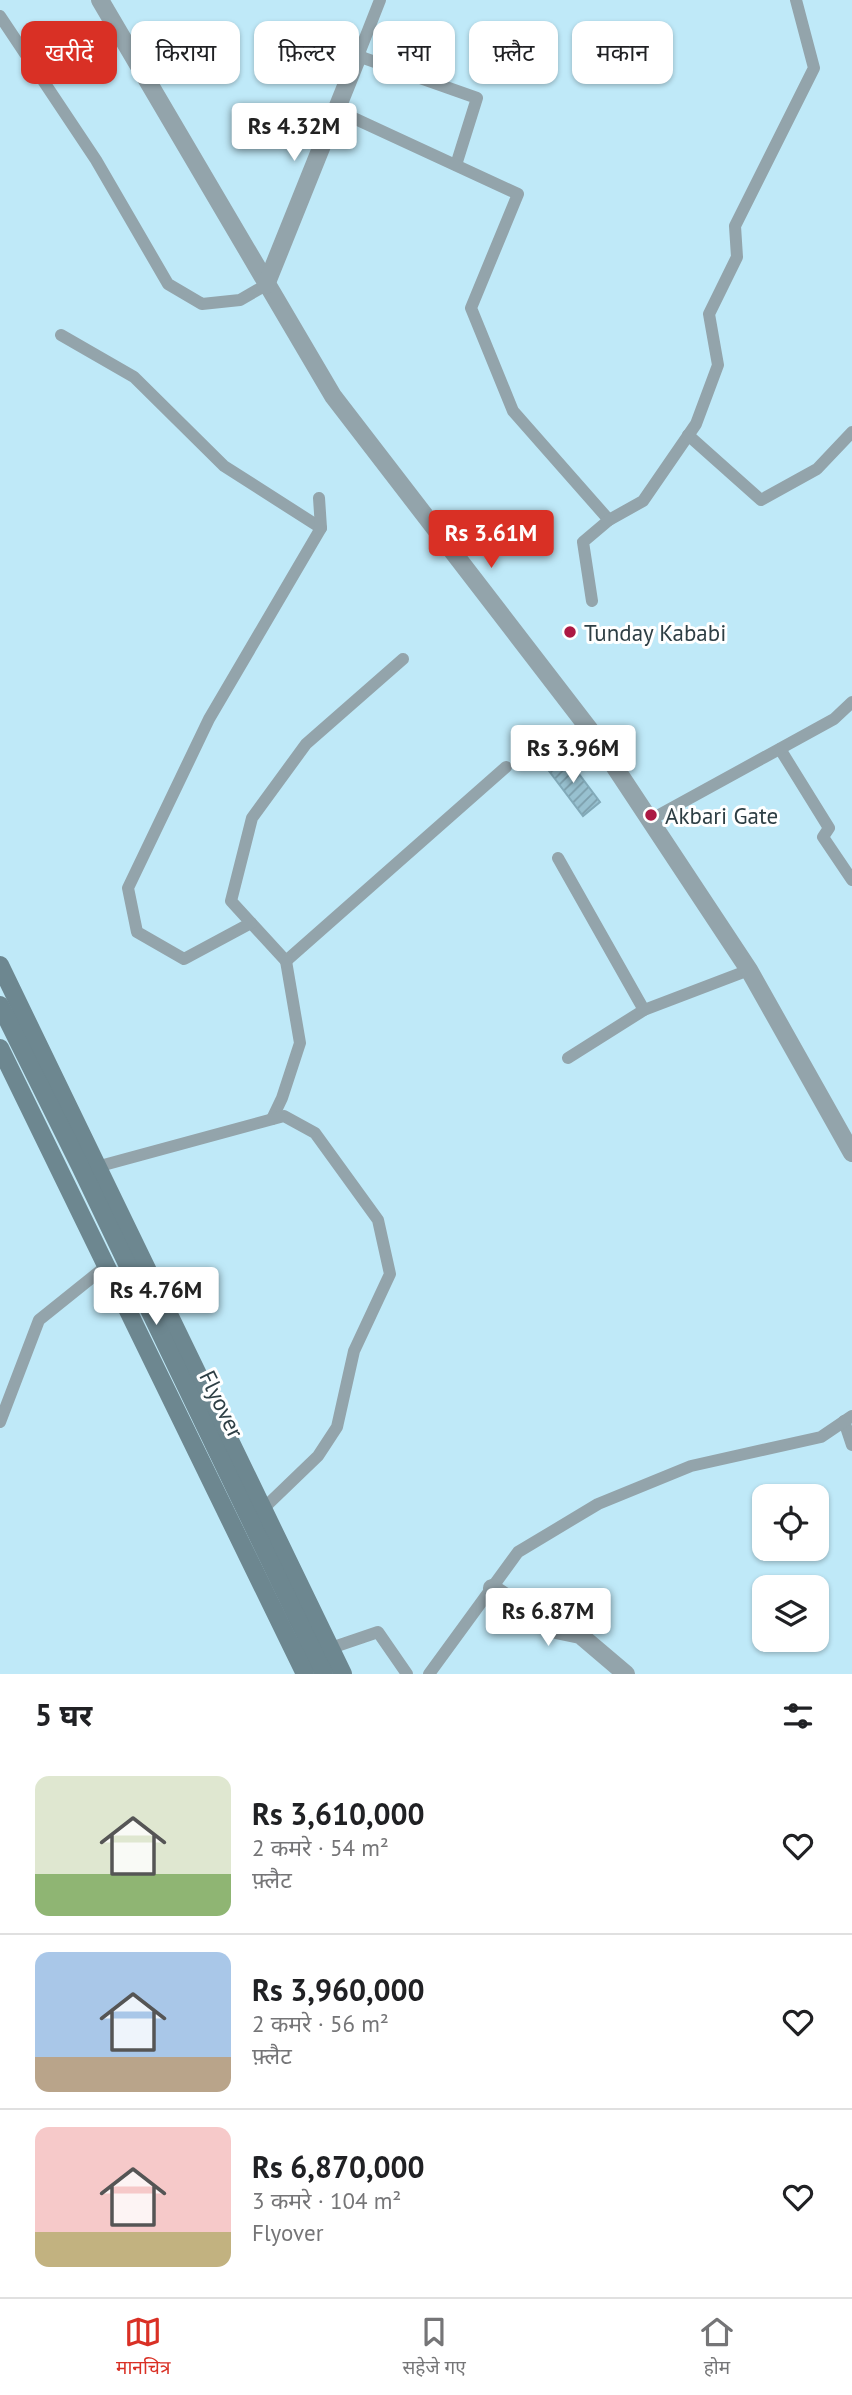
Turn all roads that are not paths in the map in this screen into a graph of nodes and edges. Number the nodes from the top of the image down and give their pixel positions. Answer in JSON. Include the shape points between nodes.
{"nodes":[{"id":1,"x":100,"y":0,"type":"edge"},
{"id":2,"x":380,"y":0,"type":"edge"},
{"id":3,"x":796,"y":0,"type":"edge"},
{"id":4,"x":2,"y":24,"type":"edge"},
{"id":5,"x":359,"y":53,"type":"edge"},
{"id":6,"x":359,"y":56,"type":"edge"},
{"id":7,"x":347,"y":84,"type":"edge"},
{"id":8,"x":346,"y":115,"type":"dead end"},
{"id":9,"x":456,"y":165,"type":"junction"},
{"id":10,"x":266,"y":285,"type":"junction"},
{"id":11,"x":61,"y":335,"type":"dead end"},
{"id":12,"x":852,"y":432,"type":"edge"},
{"id":13,"x":688,"y":435,"type":"junction"},
{"id":14,"x":319,"y":498,"type":"dead end"},
{"id":15,"x":609,"y":520,"type":"junction"},
{"id":16,"x":321,"y":528,"type":"junction"},
{"id":17,"x":592,"y":601,"type":"dead end"},
{"id":18,"x":403,"y":660,"type":"dead end"},
{"id":19,"x":852,"y":702,"type":"edge"},
{"id":20,"x":780,"y":749,"type":"junction"},
{"id":21,"x":506,"y":767,"type":"dead end"},
{"id":22,"x":650,"y":820,"type":"junction"},
{"id":23,"x":558,"y":858,"type":"dead end"},
{"id":24,"x":852,"y":880,"type":"edge"},
{"id":25,"x":251,"y":923,"type":"junction"},
{"id":26,"x":286,"y":961,"type":"junction"},
{"id":27,"x":0,"y":965,"type":"edge"},
{"id":28,"x":749,"y":970,"type":"junction"},
{"id":29,"x":0,"y":1005,"type":"edge"},
{"id":30,"x":644,"y":1010,"type":"junction"},
{"id":31,"x":0,"y":1048,"type":"edge"},
{"id":32,"x":568,"y":1058,"type":"dead end"},
{"id":33,"x":272,"y":1119,"type":"junction"},
{"id":34,"x":852,"y":1153,"type":"edge"},
{"id":35,"x":100,"y":1166,"type":"junction"},
{"id":36,"x":104,"y":1267,"type":"junction"},
{"id":37,"x":848,"y":1419,"type":"edge"},
{"id":38,"x":0,"y":1423,"type":"edge"},
{"id":39,"x":852,"y":1445,"type":"edge"},
{"id":40,"x":264,"y":1508,"type":"junction"},
{"id":41,"x":492,"y":1588,"type":"junction"},
{"id":42,"x":331,"y":1648,"type":"junction"},
{"id":43,"x":302,"y":1673,"type":"edge"},
{"id":44,"x":324,"y":1674,"type":"edge"},
{"id":45,"x":343,"y":1674,"type":"edge"},
{"id":46,"x":407,"y":1674,"type":"edge"},
{"id":47,"x":429,"y":1674,"type":"edge"},
{"id":48,"x":626,"y":1674,"type":"edge"}],
"edges":[{"from":1,"to":10,"type":"street"},
{"from":2,"to":5,"type":"lane"},
{"from":3,"to":13,"type":"lane","via":[[814,68],[735,226],[737,257],[709,314],[718,365]]},
{"from":4,"to":10,"type":"lane","via":[[96,160],[167,284],[202,304],[240,300]]},
{"from":6,"to":9,"type":"lane","via":[[477,98]]},
{"from":7,"to":10,"type":"street"},
{"from":8,"to":9,"type":"lane"},
{"from":9,"to":15,"type":"lane","via":[[519,194],[471,308],[513,411]]},
{"from":10,"to":22,"type":"street","via":[[332,396],[593,734]]},
{"from":11,"to":16,"type":"lane","via":[[134,377],[224,466]]},
{"from":12,"to":13,"type":"lane","via":[[817,468],[761,500]]},
{"from":13,"to":15,"type":"lane","via":[[643,501]]},
{"from":14,"to":16,"type":"lane"},
{"from":15,"to":17,"type":"lane","via":[[583,542]]},
{"from":16,"to":25,"type":"lane","via":[[209,719],[128,888],[137,932],[184,959]]},
{"from":18,"to":25,"type":"lane","via":[[306,744],[252,818],[231,901]]},
{"from":19,"to":20,"type":"lane","via":[[834,719]]},
{"from":20,"to":22,"type":"lane"},
{"from":20,"to":24,"type":"lane","via":[[829,828],[823,837]]},
{"from":21,"to":26,"type":"lane"},
{"from":22,"to":28,"type":"street"},
{"from":23,"to":30,"type":"lane"},
{"from":25,"to":26,"type":"lane"},
{"from":26,"to":33,"type":"lane","via":[[300,1043]]},
{"from":27,"to":35,"type":"main road"},
{"from":28,"to":30,"type":"lane"},
{"from":28,"to":34,"type":"street"},
{"from":29,"to":44,"type":"main road","name":"Flyover"},
{"from":30,"to":32,"type":"lane"},
{"from":31,"to":36,"type":"main road"},
{"from":33,"to":35,"type":"lane"},
{"from":33,"to":40,"type":"lane","via":[[284,1116],[315,1133],[378,1220],[390,1274],[354,1351],[337,1427],[318,1456]]},
{"from":35,"to":40,"type":"main road"},
{"from":36,"to":38,"type":"lane","via":[[39,1320]]},
{"from":36,"to":43,"type":"main road"},
{"from":37,"to":39,"type":"lane"},
{"from":37,"to":41,"type":"lane","via":[[821,1437],[691,1466],[598,1504],[519,1552]]},
{"from":40,"to":42,"type":"main road"},
{"from":41,"to":47,"type":"lane"},
{"from":41,"to":48,"type":"street","via":[[556,1630],[580,1635]]},
{"from":42,"to":45,"type":"main road"},
{"from":42,"to":46,"type":"lane","via":[[378,1632]]}]}
